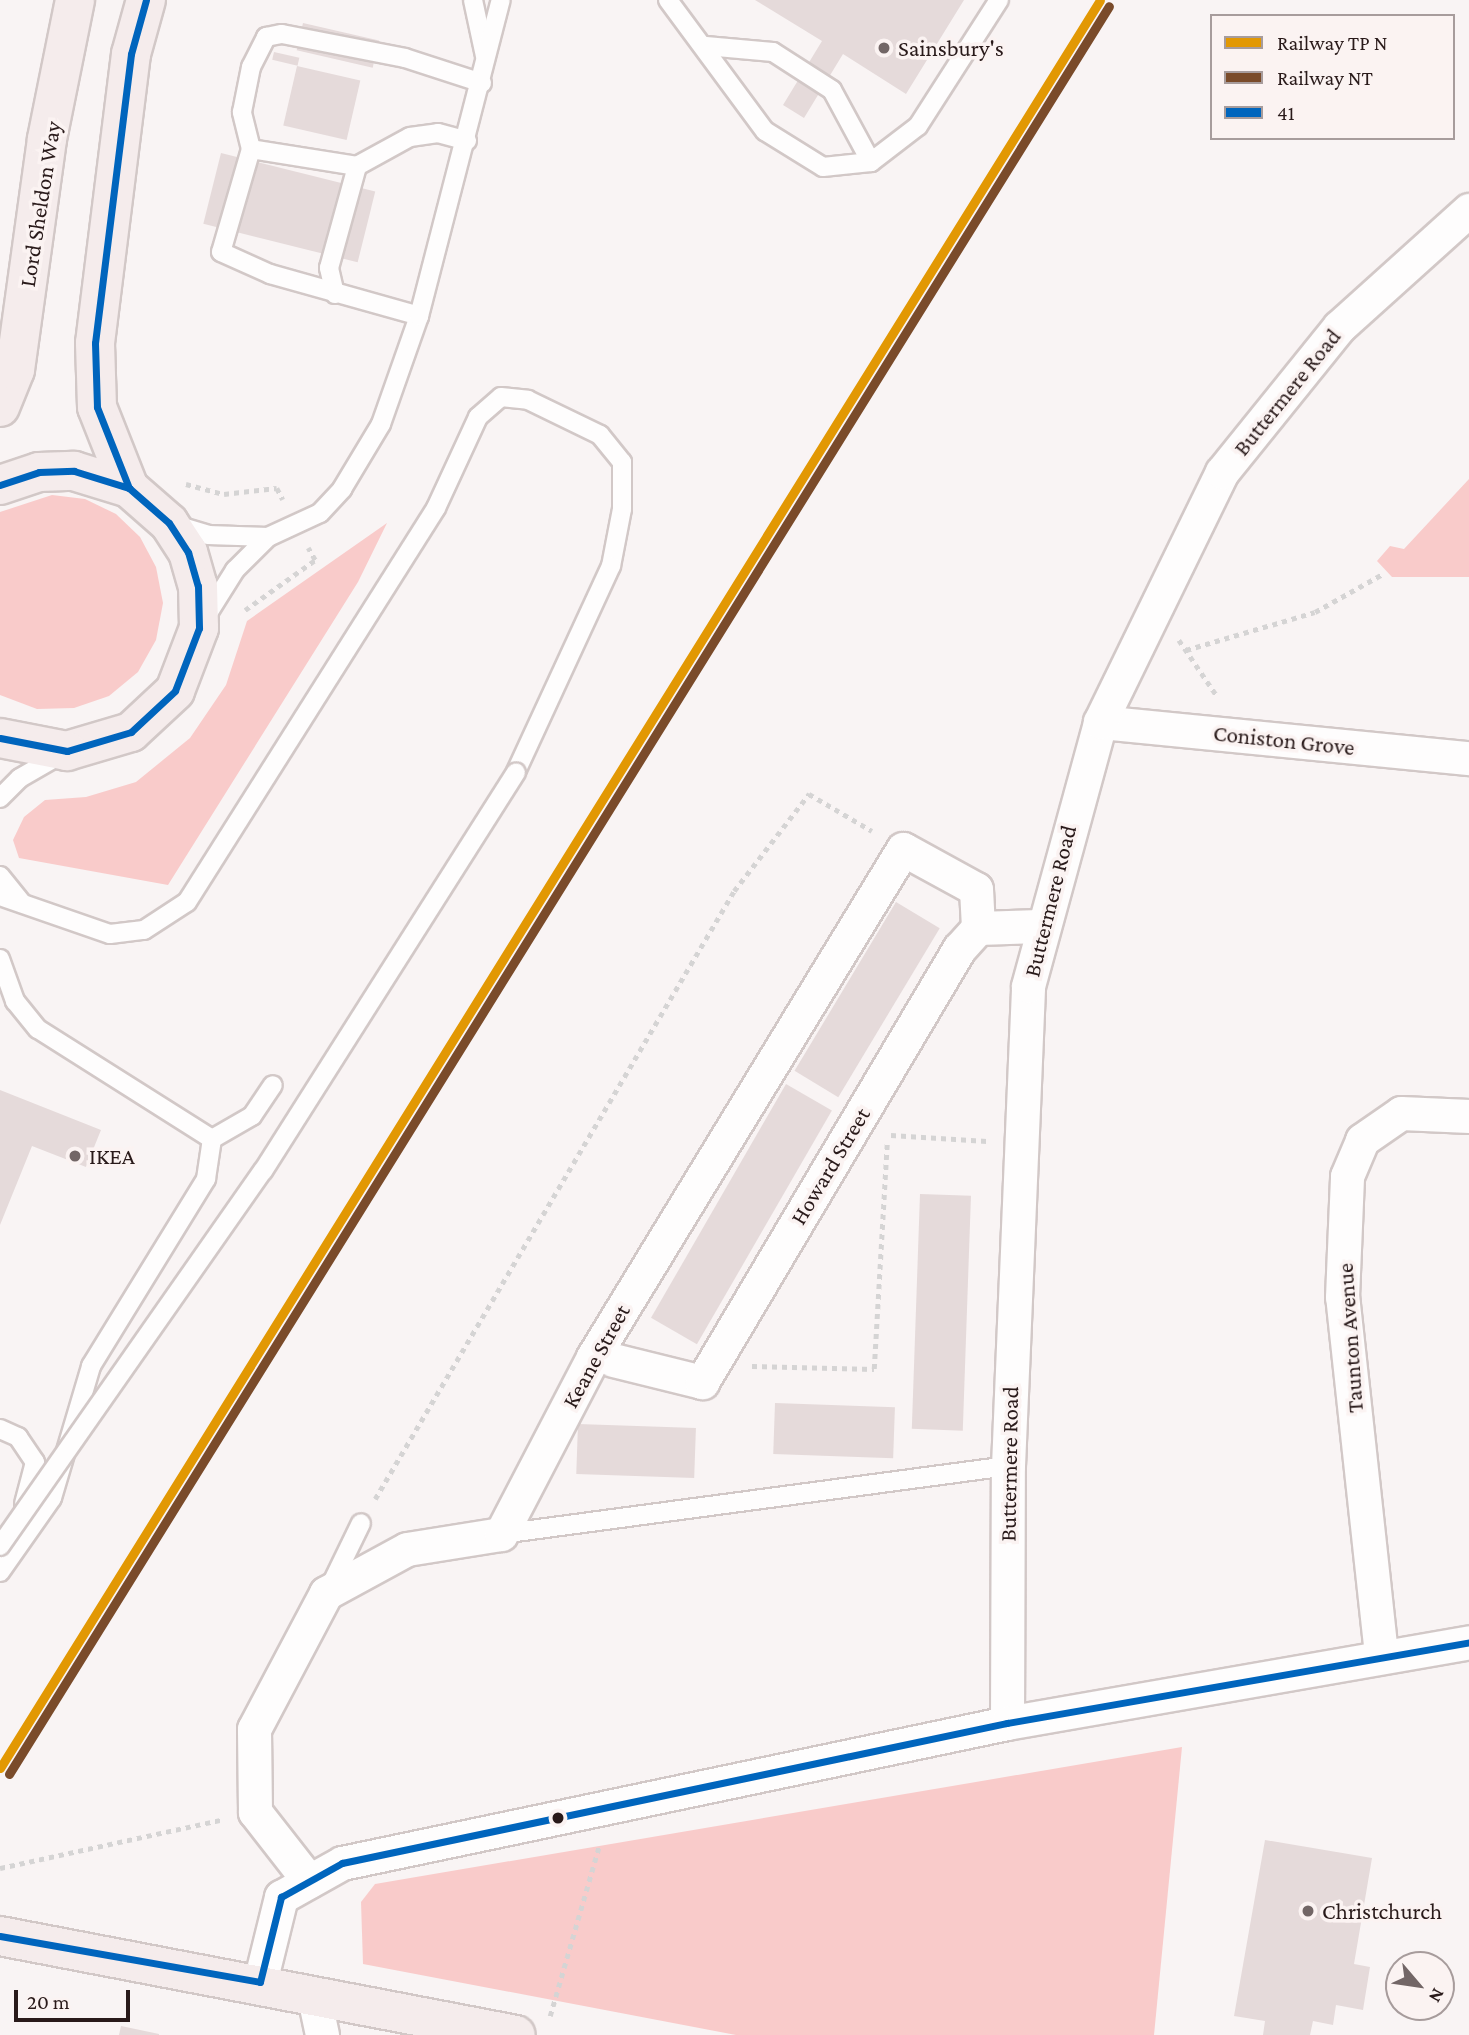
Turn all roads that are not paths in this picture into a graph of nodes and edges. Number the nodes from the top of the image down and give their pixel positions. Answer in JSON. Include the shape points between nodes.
{"nodes":[{"id":1,"x":75,"y":0,"type":"edge"},
{"id":2,"x":146,"y":0,"type":"edge"},
{"id":3,"x":501,"y":0,"type":"edge"},
{"id":4,"x":668,"y":0,"type":"edge"},
{"id":5,"x":999,"y":0,"type":"edge"},
{"id":6,"x":480,"y":2,"type":"edge"},
{"id":7,"x":706,"y":46,"type":"junction"},
{"id":8,"x":486,"y":63,"type":"junction"},
{"id":9,"x":482,"y":83,"type":"junction"},
{"id":10,"x":47,"y":139,"type":"junction"},
{"id":11,"x":467,"y":141,"type":"junction"},
{"id":12,"x":251,"y":149,"type":"junction"},
{"id":13,"x":871,"y":162,"type":"junction"},
{"id":14,"x":357,"y":166,"type":"junction"},
{"id":15,"x":1469,"y":210,"type":"edge"},
{"id":16,"x":335,"y":294,"type":"junction"},
{"id":17,"x":0,"y":309,"type":"edge"},
{"id":18,"x":419,"y":316,"type":"junction"},
{"id":19,"x":0,"y":407,"type":"edge"},
{"id":20,"x":0,"y":485,"type":"edge"},
{"id":21,"x":129,"y":488,"type":"junction"},
{"id":22,"x":169,"y":523,"type":"junction"},
{"id":23,"x":268,"y":537,"type":"junction"},
{"id":24,"x":199,"y":628,"type":"junction"},
{"id":25,"x":1100,"y":722,"type":"junction"},
{"id":26,"x":0,"y":738,"type":"edge"},
{"id":27,"x":66,"y":751,"type":"junction"},
{"id":28,"x":1469,"y":758,"type":"edge"},
{"id":29,"x":0,"y":798,"type":"edge"},
{"id":30,"x":0,"y":876,"type":"edge"},
{"id":31,"x":0,"y":896,"type":"edge"},
{"id":32,"x":27,"y":909,"type":"junction"},
{"id":33,"x":1039,"y":926,"type":"junction"},
{"id":34,"x":978,"y":928,"type":"junction"},
{"id":35,"x":0,"y":959,"type":"edge"},
{"id":36,"x":8,"y":1002,"type":"edge"},
{"id":37,"x":273,"y":1085,"type":"dead end"},
{"id":38,"x":1469,"y":1116,"type":"edge"},
{"id":39,"x":212,"y":1139,"type":"junction"},
{"id":40,"x":613,"y":1360,"type":"dead end"},
{"id":41,"x":0,"y":1429,"type":"edge"},
{"id":42,"x":1008,"y":1466,"type":"junction"},
{"id":43,"x":361,"y":1523,"type":"road end"},
{"id":44,"x":501,"y":1534,"type":"junction"},
{"id":45,"x":0,"y":1539,"type":"edge"},
{"id":46,"x":0,"y":1546,"type":"edge"},
{"id":47,"x":0,"y":1572,"type":"edge"},
{"id":48,"x":326,"y":1594,"type":"junction"},
{"id":49,"x":1469,"y":1642,"type":"edge"},
{"id":50,"x":1381,"y":1654,"type":"junction"},
{"id":51,"x":1007,"y":1723,"type":"junction"},
{"id":52,"x":309,"y":1881,"type":"junction"},
{"id":53,"x":0,"y":1937,"type":"edge"},
{"id":54,"x":260,"y":1982,"type":"junction"},
{"id":55,"x":314,"y":1997,"type":"junction"},
{"id":56,"x":532,"y":2028,"type":"edge"},
{"id":57,"x":322,"y":2035,"type":"edge"}],
"edges":[{"from":1,"to":10,"type":"highway","name":"Lord Sheldon Way"},
{"from":2,"to":21,"type":"highway","via":[[131,54],[94,366],[103,435]]},
{"from":3,"to":8,"type":"lane"},
{"from":4,"to":7,"type":"lane"},
{"from":5,"to":13,"type":"lane","via":[[918,126]]},
{"from":6,"to":8,"type":"lane"},
{"from":7,"to":13,"type":"lane","via":[[773,52],[832,90]]},
{"from":7,"to":13,"type":"lane","via":[[765,131],[823,167]]},
{"from":8,"to":9,"type":"lane"},
{"from":9,"to":11,"type":"lane"},
{"from":9,"to":12,"type":"lane","via":[[405,58],[282,33],[266,37],[251,66],[242,112]]},
{"from":10,"to":17,"type":"highway"},
{"from":10,"to":19,"type":"highway","name":"Lord Sheldon Way","via":[[15,370]]},
{"from":11,"to":14,"type":"lane","via":[[438,133],[410,137]]},
{"from":11,"to":18,"type":"lane"},
{"from":12,"to":14,"type":"lane"},
{"from":12,"to":16,"type":"lane","via":[[221,252],[232,261]]},
{"from":14,"to":16,"type":"lane","via":[[329,268]]},
{"from":15,"to":25,"type":"street","name":"Buttermere Road","via":[[1339,327],[1222,472]]},
{"from":16,"to":18,"type":"lane"},
{"from":18,"to":23,"type":"lane","via":[[360,463],[320,513]]},
{"from":20,"to":21,"type":"highway","via":[[39,472],[74,471]]},
{"from":21,"to":22,"type":"highway"},
{"from":22,"to":23,"type":"lane","via":[[208,535]]},
{"from":22,"to":24,"type":"highway","via":[[198,586]]},
{"from":23,"to":24,"type":"lane","via":[[235,570]]},
{"from":24,"to":27,"type":"highway","via":[[190,663],[157,712],[131,732]]},
{"from":25,"to":28,"type":"street","name":"Coniston Grove"},
{"from":25,"to":33,"type":"street","name":"Buttermere Road"},
{"from":26,"to":27,"type":"highway"},
{"from":27,"to":29,"type":"lane","via":[[20,778]]},
{"from":30,"to":32,"type":"lane"},
{"from":31,"to":32,"type":"lane"},
{"from":32,"to":46,"type":"lane","bridge":true,"via":[[110,934],[144,930],[187,902],[436,508],[478,417],[501,397],[528,400],[600,435],[622,462],[622,509],[611,566],[516,772],[263,1171]]},
{"from":33,"to":34,"type":"street"},
{"from":33,"to":42,"type":"street","name":"Buttermere Road","via":[[1028,986]]},
{"from":34,"to":40,"type":"street","name":"Howard Street","via":[[858,1118],[702,1382]]},
{"from":34,"to":44,"type":"street","name":"Keane Street","via":[[976,889],[903,849],[593,1357]]},
{"from":35,"to":36,"type":"lane"},
{"from":36,"to":39,"type":"lane","via":[[38,1029]]},
{"from":37,"to":39,"type":"lane","via":[[252,1116]]},
{"from":38,"to":50,"type":"street","name":"Taunton Avenue","via":[[1401,1113],[1362,1140],[1347,1176],[1342,1297]]},
{"from":39,"to":47,"type":"lane","via":[[206,1179],[91,1366],[52,1497]]},
{"from":41,"to":45,"type":"lane","bridge":true,"via":[[18,1437],[35,1462],[32,1494]]},
{"from":42,"to":44,"type":"lane"},
{"from":42,"to":51,"type":"street","name":"Buttermere Road"},
{"from":43,"to":48,"type":"lane"},
{"from":44,"to":48,"type":"street","via":[[407,1549]]},
{"from":48,"to":52,"type":"street","via":[[254,1729],[255,1812]]},
{"from":49,"to":50,"type":"street"},
{"from":50,"to":51,"type":"street"},
{"from":51,"to":52,"type":"street","via":[[342,1863]]},
{"from":52,"to":54,"type":"street","via":[[281,1897]]},
{"from":53,"to":54,"type":"highway"},
{"from":54,"to":55,"type":"highway"},
{"from":55,"to":56,"type":"highway"},
{"from":55,"to":57,"type":"street"}]}
